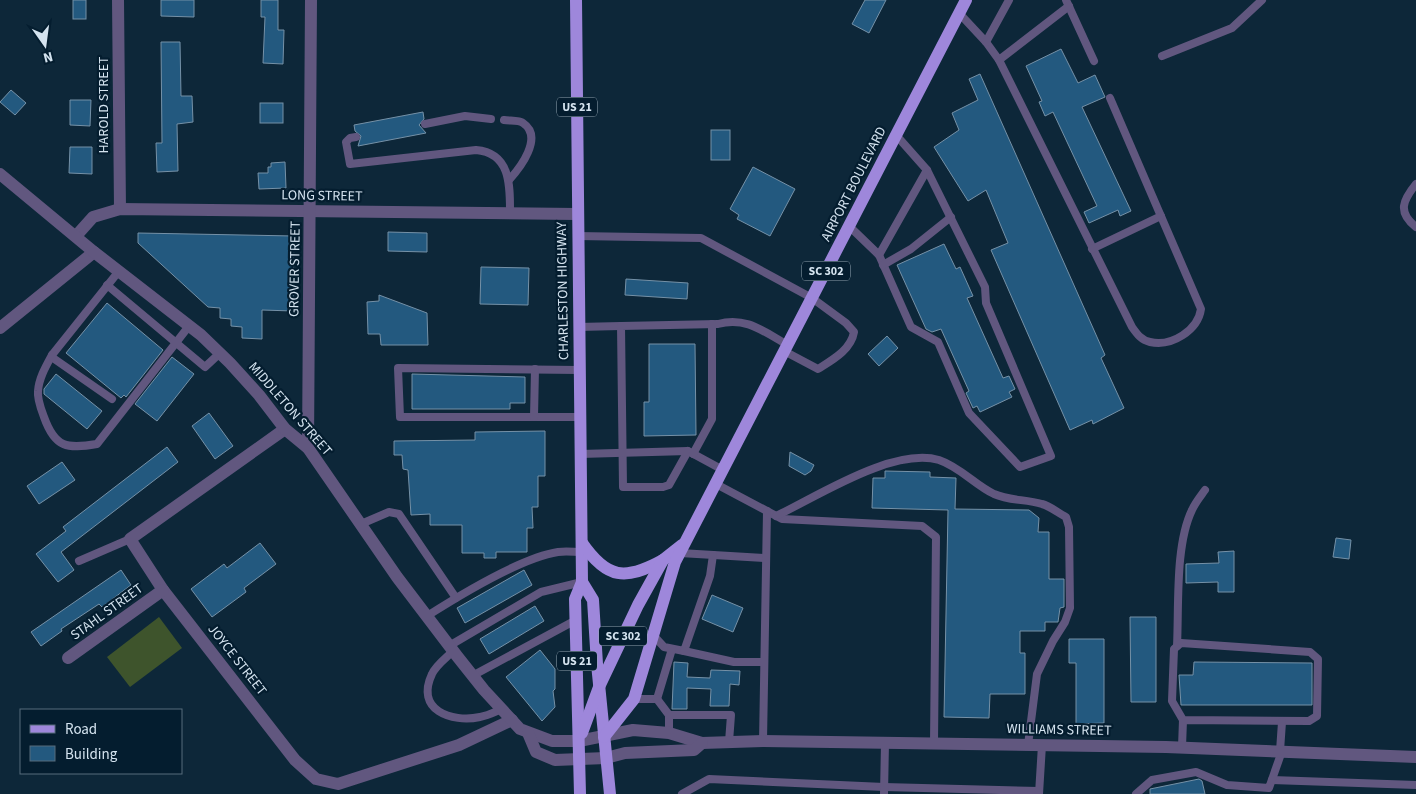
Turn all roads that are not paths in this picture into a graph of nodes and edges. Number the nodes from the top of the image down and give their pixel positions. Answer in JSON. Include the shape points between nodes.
{"nodes":[{"id":1,"x":118,"y":0,"type":"edge"},
{"id":2,"x":311,"y":0,"type":"edge"},
{"id":3,"x":576,"y":0,"type":"edge"},
{"id":4,"x":966,"y":0,"type":"edge"},
{"id":5,"x":1009,"y":0,"type":"edge"},
{"id":6,"x":1262,"y":0,"type":"edge"},
{"id":7,"x":1068,"y":3,"type":"edge"},
{"id":8,"x":959,"y":13,"type":"junction"},
{"id":9,"x":986,"y":42,"type":"junction"},
{"id":10,"x":1162,"y":56,"type":"dead end"},
{"id":11,"x":998,"y":60,"type":"junction"},
{"id":12,"x":1094,"y":61,"type":"dead end"},
{"id":13,"x":1110,"y":98,"type":"dead end"},
{"id":14,"x":491,"y":119,"type":"dead end"},
{"id":15,"x":504,"y":120,"type":"dead end"},
{"id":16,"x":425,"y":124,"type":"dead end"},
{"id":17,"x":896,"y":134,"type":"junction"},
{"id":18,"x":356,"y":137,"type":"dead end"},
{"id":19,"x":927,"y":170,"type":"junction"},
{"id":20,"x":0,"y":174,"type":"edge"},
{"id":21,"x":510,"y":180,"type":"junction"},
{"id":22,"x":1416,"y":184,"type":"edge"},
{"id":23,"x":120,"y":209,"type":"junction"},
{"id":24,"x":310,"y":211,"type":"junction"},
{"id":25,"x":510,"y":213,"type":"junction"},
{"id":26,"x":577,"y":214,"type":"junction"},
{"id":27,"x":1162,"y":216,"type":"junction"},
{"id":28,"x":950,"y":217,"type":"junction"},
{"id":29,"x":849,"y":226,"type":"junction"},
{"id":30,"x":1416,"y":227,"type":"edge"},
{"id":31,"x":76,"y":236,"type":"junction"},
{"id":32,"x":577,"y":236,"type":"junction"},
{"id":33,"x":1092,"y":249,"type":"junction"},
{"id":34,"x":94,"y":252,"type":"junction"},
{"id":35,"x":879,"y":256,"type":"junction"},
{"id":36,"x":883,"y":265,"type":"junction"},
{"id":37,"x":118,"y":271,"type":"junction"},
{"id":38,"x":107,"y":285,"type":"junction"},
{"id":39,"x":812,"y":298,"type":"junction"},
{"id":40,"x":712,"y":324,"type":"junction"},
{"id":41,"x":189,"y":326,"type":"junction"},
{"id":42,"x":621,"y":326,"type":"junction"},
{"id":43,"x":578,"y":327,"type":"junction"},
{"id":44,"x":0,"y":328,"type":"edge"},
{"id":45,"x":177,"y":341,"type":"junction"},
{"id":46,"x":786,"y":348,"type":"junction"},
{"id":47,"x":220,"y":353,"type":"junction"},
{"id":48,"x":52,"y":355,"type":"junction"},
{"id":49,"x":535,"y":369,"type":"junction"},
{"id":50,"x":579,"y":370,"type":"junction"},
{"id":51,"x":112,"y":399,"type":"dead end"},
{"id":52,"x":534,"y":417,"type":"junction"},
{"id":53,"x":580,"y":417,"type":"junction"},
{"id":54,"x":285,"y":430,"type":"junction"},
{"id":55,"x":308,"y":448,"type":"junction"},
{"id":56,"x":690,"y":452,"type":"junction"},
{"id":57,"x":622,"y":453,"type":"junction"},
{"id":58,"x":580,"y":454,"type":"junction"},
{"id":59,"x":723,"y":470,"type":"junction"},
{"id":60,"x":716,"y":484,"type":"junction"},
{"id":61,"x":1205,"y":490,"type":"dead end"},
{"id":62,"x":767,"y":511,"type":"junction"},
{"id":63,"x":776,"y":516,"type":"junction"},
{"id":64,"x":361,"y":524,"type":"junction"},
{"id":65,"x":130,"y":539,"type":"junction"},
{"id":66,"x":582,"y":547,"type":"junction"},
{"id":67,"x":683,"y":548,"type":"junction"},
{"id":68,"x":714,"y":555,"type":"junction"},
{"id":69,"x":766,"y":558,"type":"junction"},
{"id":70,"x":663,"y":560,"type":"junction"},
{"id":71,"x":79,"y":561,"type":"dead end"},
{"id":72,"x":582,"y":582,"type":"junction"},
{"id":73,"x":163,"y":590,"type":"junction"},
{"id":74,"x":456,"y":598,"type":"junction"},
{"id":75,"x":427,"y":616,"type":"junction"},
{"id":76,"x":576,"y":620,"type":"junction"},
{"id":77,"x":654,"y":636,"type":"junction"},
{"id":78,"x":1177,"y":646,"type":"junction"},
{"id":79,"x":451,"y":649,"type":"junction"},
{"id":80,"x":672,"y":649,"type":"junction"},
{"id":81,"x":684,"y":651,"type":"junction"},
{"id":82,"x":68,"y":658,"type":"dead end"},
{"id":83,"x":764,"y":662,"type":"junction"},
{"id":84,"x":472,"y":676,"type":"junction"},
{"id":85,"x":599,"y":687,"type":"junction"},
{"id":86,"x":634,"y":699,"type":"junction"},
{"id":87,"x":657,"y":699,"type":"junction"},
{"id":88,"x":502,"y":709,"type":"junction"},
{"id":89,"x":669,"y":714,"type":"junction"},
{"id":90,"x":512,"y":720,"type":"junction"},
{"id":91,"x":1183,"y":720,"type":"junction"},
{"id":92,"x":1282,"y":722,"type":"junction"},
{"id":93,"x":528,"y":732,"type":"junction"},
{"id":94,"x":669,"y":733,"type":"junction"},
{"id":95,"x":619,"y":734,"type":"joint"},
{"id":96,"x":604,"y":737,"type":"junction"},
{"id":97,"x":580,"y":741,"type":"junction"},
{"id":98,"x":763,"y":741,"type":"junction"},
{"id":99,"x":729,"y":742,"type":"junction"},
{"id":100,"x":886,"y":742,"type":"junction"},
{"id":101,"x":702,"y":743,"type":"junction"},
{"id":102,"x":934,"y":743,"type":"junction"},
{"id":103,"x":1028,"y":745,"type":"junction"},
{"id":104,"x":1042,"y":745,"type":"junction"},
{"id":105,"x":1182,"y":747,"type":"junction"},
{"id":106,"x":1281,"y":751,"type":"junction"},
{"id":107,"x":625,"y":753,"type":"joint"},
{"id":108,"x":1416,"y":757,"type":"edge"},
{"id":109,"x":606,"y":758,"type":"junction"},
{"id":110,"x":580,"y":759,"type":"junction"},
{"id":111,"x":1272,"y":780,"type":"junction"},
{"id":112,"x":1416,"y":786,"type":"edge"},
{"id":113,"x":884,"y":791,"type":"edge"},
{"id":114,"x":1039,"y":792,"type":"edge"},
{"id":115,"x":580,"y":794,"type":"edge"},
{"id":116,"x":610,"y":794,"type":"edge"},
{"id":117,"x":682,"y":794,"type":"edge"},
{"id":118,"x":1136,"y":794,"type":"edge"}],
"edges":[{"from":1,"to":23,"type":"street","name":"HAROLD STREET"},
{"from":2,"to":24,"type":"street","name":"GROVER STREET"},
{"from":3,"to":26,"type":"main road","name":"CHARLESTON HIGHWAY","number":"US 21"},
{"from":4,"to":8,"type":"main road","name":"AIRPORT BOULEVARD","number":"SC 302"},
{"from":5,"to":9,"type":"lane"},
{"from":6,"to":10,"type":"lane","via":[[1232,28]]},
{"from":7,"to":11,"type":"lane"},
{"from":7,"to":12,"type":"lane"},
{"from":8,"to":9,"type":"lane"},
{"from":8,"to":17,"type":"main road","name":"AIRPORT BOULEVARD","number":"SC 302"},
{"from":9,"to":11,"type":"lane"},
{"from":11,"to":33,"type":"lane"},
{"from":13,"to":27,"type":"lane"},
{"from":14,"to":16,"type":"lane","via":[[464,116]]},
{"from":15,"to":21,"type":"lane","via":[[522,122],[529,128],[531,136],[528,156]]},
{"from":17,"to":19,"type":"lane"},
{"from":17,"to":29,"type":"main road","name":"AIRPORT BOULEVARD","number":"SC 302"},
{"from":18,"to":21,"type":"lane","via":[[346,142],[350,164],[487,151],[497,157]]},
{"from":19,"to":28,"type":"lane"},
{"from":19,"to":35,"type":"lane"},
{"from":20,"to":31,"type":"street","name":"MIDDLETON STREET"},
{"from":21,"to":25,"type":"lane"},
{"from":22,"to":30,"type":"lane","via":[[1406,196],[1404,211],[1406,219]]},
{"from":23,"to":24,"type":"street","name":"LONG STREET"},
{"from":23,"to":31,"type":"street","name":"LONG STREET","via":[[93,217]]},
{"from":24,"to":25,"type":"street","name":"LONG STREET"},
{"from":24,"to":55,"type":"street","name":"GROVER STREET"},
{"from":25,"to":26,"type":"street","name":"LONG STREET"},
{"from":26,"to":32,"type":"main road","name":"CHARLESTON HIGHWAY","number":"US 21"},
{"from":27,"to":33,"type":"lane"},
{"from":27,"to":33,"type":"lane","via":[[1202,309],[1200,320],[1188,333],[1161,342],[1140,338]]},
{"from":28,"to":36,"type":"lane","via":[[911,249]]},
{"from":28,"to":36,"type":"lane","via":[[985,287],[986,303],[1051,456],[1020,467],[969,413],[938,342],[911,327]]},
{"from":29,"to":35,"type":"lane"},
{"from":29,"to":39,"type":"main road","name":"AIRPORT BOULEVARD","number":"SC 302"},
{"from":31,"to":34,"type":"street","name":"MIDDLETON STREET"},
{"from":32,"to":39,"type":"lane","via":[[701,238]]},
{"from":32,"to":43,"type":"main road","name":"CHARLESTON HIGHWAY","number":"US 21"},
{"from":34,"to":37,"type":"street","name":"MIDDLETON STREET"},
{"from":34,"to":44,"type":"street"},
{"from":35,"to":36,"type":"lane"},
{"from":37,"to":38,"type":"lane"},
{"from":37,"to":41,"type":"street","name":"MIDDLETON STREET"},
{"from":38,"to":45,"type":"lane"},
{"from":38,"to":48,"type":"lane"},
{"from":39,"to":46,"type":"main road","name":"AIRPORT BOULEVARD","number":"SC 302"},
{"from":39,"to":46,"type":"lane","via":[[852,328],[853,336],[839,356],[818,369]]},
{"from":40,"to":42,"type":"lane"},
{"from":40,"to":46,"type":"lane","via":[[741,321]]},
{"from":40,"to":56,"type":"lane","via":[[712,419]]},
{"from":41,"to":45,"type":"lane"},
{"from":41,"to":47,"type":"street","name":"MIDDLETON STREET"},
{"from":42,"to":43,"type":"lane"},
{"from":42,"to":57,"type":"lane"},
{"from":43,"to":50,"type":"main road","name":"CHARLESTON HIGHWAY","number":"US 21"},
{"from":45,"to":47,"type":"lane","via":[[206,367]]},
{"from":45,"to":48,"type":"lane","via":[[97,444],[76,448],[63,446],[50,434],[39,404],[37,392]]},
{"from":46,"to":59,"type":"main road","name":"AIRPORT BOULEVARD","number":"SC 302"},
{"from":47,"to":54,"type":"street","name":"MIDDLETON STREET","via":[[259,395]]},
{"from":48,"to":51,"type":"lane"},
{"from":49,"to":50,"type":"lane"},
{"from":49,"to":52,"type":"lane"},
{"from":49,"to":52,"type":"lane","via":[[398,368],[400,417]]},
{"from":50,"to":53,"type":"main road","name":"CHARLESTON HIGHWAY","number":"US 21"},
{"from":52,"to":53,"type":"lane"},
{"from":53,"to":58,"type":"main road","name":"CHARLESTON HIGHWAY","number":"US 21"},
{"from":54,"to":55,"type":"street","name":"MIDDLETON STREET"},
{"from":54,"to":65,"type":"street"},
{"from":55,"to":64,"type":"street","name":"MIDDLETON STREET"},
{"from":56,"to":57,"type":"lane"},
{"from":56,"to":57,"type":"lane","via":[[669,485],[663,487],[623,487]]},
{"from":56,"to":59,"type":"lane"},
{"from":57,"to":58,"type":"lane"},
{"from":58,"to":66,"type":"main road","name":"CHARLESTON HIGHWAY","number":"US 21"},
{"from":59,"to":60,"type":"main road","name":"AIRPORT BOULEVARD","number":"SC 302"},
{"from":60,"to":62,"type":"lane"},
{"from":60,"to":67,"type":"main road","name":"AIRPORT BOULEVARD","number":"SC 302"},
{"from":61,"to":78,"type":"lane","via":[[1192,509],[1185,533],[1179,571]]},
{"from":62,"to":63,"type":"lane"},
{"from":62,"to":69,"type":"lane"},
{"from":63,"to":102,"type":"lane","via":[[782,519],[922,526],[936,537]]},
{"from":63,"to":103,"type":"lane","via":[[891,462],[922,458],[939,460],[992,493],[1012,501],[1043,504],[1066,517],[1069,527],[1070,608],[1037,674]]},
{"from":64,"to":74,"type":"lane","via":[[389,512],[399,514]]},
{"from":64,"to":75,"type":"street","name":"MIDDLETON STREET"},
{"from":65,"to":71,"type":"lane"},
{"from":65,"to":73,"type":"street","name":"JOYCE STREET"},
{"from":66,"to":70,"type":"main road","via":[[595,562],[626,574],[644,571]]},
{"from":66,"to":72,"type":"main road","name":"CHARLESTON HIGHWAY","number":"US 21"},
{"from":66,"to":74,"type":"lane","via":[[531,561]]},
{"from":67,"to":68,"type":"lane"},
{"from":67,"to":70,"type":"main road","name":"AIRPORT BOULEVARD","number":"SC 302"},
{"from":67,"to":77,"type":"main road","name":"AIRPORT BOULEVARD","number":"SC 302","via":[[675,562]]},
{"from":68,"to":69,"type":"lane"},
{"from":68,"to":81,"type":"lane"},
{"from":69,"to":83,"type":"lane"},
{"from":70,"to":85,"type":"main road","name":"AIRPORT BOULEVARD","number":"SC 302"},
{"from":72,"to":76,"type":"main road","name":"CHARLESTON HIGHWAY","number":"US 21","via":[[575,599]]},
{"from":72,"to":79,"type":"lane","via":[[541,592]]},
{"from":72,"to":85,"type":"main road","name":"CHARLESTON HIGHWAY","number":"US 21","via":[[593,600]]},
{"from":73,"to":82,"type":"street","name":"STAHL STREET"},
{"from":73,"to":90,"type":"street","name":"JOYCE STREET","via":[[295,760],[316,779],[338,784],[352,780],[459,745]]},
{"from":74,"to":75,"type":"lane"},
{"from":75,"to":79,"type":"street","name":"MIDDLETON STREET"},
{"from":76,"to":84,"type":"lane"},
{"from":76,"to":97,"type":"main road","name":"CHARLESTON HIGHWAY","number":"US 21"},
{"from":77,"to":80,"type":"lane","via":[[664,647]]},
{"from":77,"to":86,"type":"main road","name":"AIRPORT BOULEVARD","number":"SC 302"},
{"from":78,"to":91,"type":"lane","via":[[1174,649],[1172,701]]},
{"from":78,"to":92,"type":"lane","via":[[1185,642],[1314,654],[1319,664],[1317,716],[1309,722]]},
{"from":79,"to":84,"type":"street","name":"MIDDLETON STREET"},
{"from":79,"to":88,"type":"lane","via":[[432,673],[428,686],[432,706],[439,713],[464,719]]},
{"from":80,"to":81,"type":"lane"},
{"from":80,"to":87,"type":"lane"},
{"from":81,"to":83,"type":"lane","via":[[734,662]]},
{"from":83,"to":98,"type":"lane"},
{"from":84,"to":88,"type":"street","name":"MIDDLETON STREET"},
{"from":85,"to":96,"type":"main road","name":"CHARLESTON HIGHWAY","number":"US 21"},
{"from":85,"to":97,"type":"main road","name":"AIRPORT BOULEVARD","number":"SC 302"},
{"from":86,"to":87,"type":"lane"},
{"from":86,"to":96,"type":"main road","name":"AIRPORT BOULEVARD","number":"SC 302"},
{"from":87,"to":89,"type":"lane"},
{"from":88,"to":90,"type":"street","name":"MIDDLETON STREET"},
{"from":89,"to":94,"type":"lane"},
{"from":89,"to":99,"type":"lane","via":[[730,715]]},
{"from":90,"to":93,"type":"street","name":"MIDDLETON STREET"},
{"from":91,"to":92,"type":"lane"},
{"from":91,"to":105,"type":"lane"},
{"from":92,"to":106,"type":"lane"},
{"from":93,"to":97,"type":"street","name":"MIDDLETON STREET","via":[[552,741]]},
{"from":93,"to":110,"type":"street","name":"MIDDLETON STREET","via":[[536,752],[555,760]]},
{"from":94,"to":95,"type":"street","name":"WILLIAMS STREET","via":[[633,730]]},
{"from":94,"to":101,"type":"street","name":"WILLIAMS STREET"},
{"from":95,"to":96,"type":"street","name":"MIDDLETON STREET"},
{"from":96,"to":97,"type":"street","name":"MIDDLETON STREET"},
{"from":96,"to":109,"type":"main road","name":"CHARLESTON HIGHWAY","number":"US 21"},
{"from":97,"to":110,"type":"main road","name":"CHARLESTON HIGHWAY","number":"US 21"},
{"from":98,"to":99,"type":"street","name":"WILLIAMS STREET"},
{"from":98,"to":100,"type":"street","name":"WILLIAMS STREET"},
{"from":99,"to":101,"type":"street","name":"WILLIAMS STREET"},
{"from":100,"to":102,"type":"street","name":"WILLIAMS STREET"},
{"from":100,"to":113,"type":"lane"},
{"from":101,"to":107,"type":"street","name":"WILLIAMS STREET","via":[[694,750]]},
{"from":102,"to":103,"type":"street","name":"WILLIAMS STREET"},
{"from":103,"to":104,"type":"street","name":"WILLIAMS STREET"},
{"from":104,"to":105,"type":"street","name":"WILLIAMS STREET"},
{"from":104,"to":114,"type":"lane"},
{"from":105,"to":106,"type":"street","name":"WILLIAMS STREET"},
{"from":106,"to":108,"type":"street","name":"WILLIAMS STREET"},
{"from":106,"to":111,"type":"lane"},
{"from":107,"to":109,"type":"street","name":"MIDDLETON STREET"},
{"from":109,"to":110,"type":"street","name":"MIDDLETON STREET"},
{"from":109,"to":116,"type":"main road","name":"CHARLESTON HIGHWAY","number":"US 21"},
{"from":110,"to":115,"type":"main road","name":"CHARLESTON HIGHWAY","number":"US 21"},
{"from":111,"to":112,"type":"lane"},
{"from":111,"to":118,"type":"lane","via":[[1269,788],[1227,785],[1196,772],[1152,780]]},
{"from":113,"to":114,"type":"lane"},
{"from":113,"to":117,"type":"lane","via":[[709,779]]}]}
